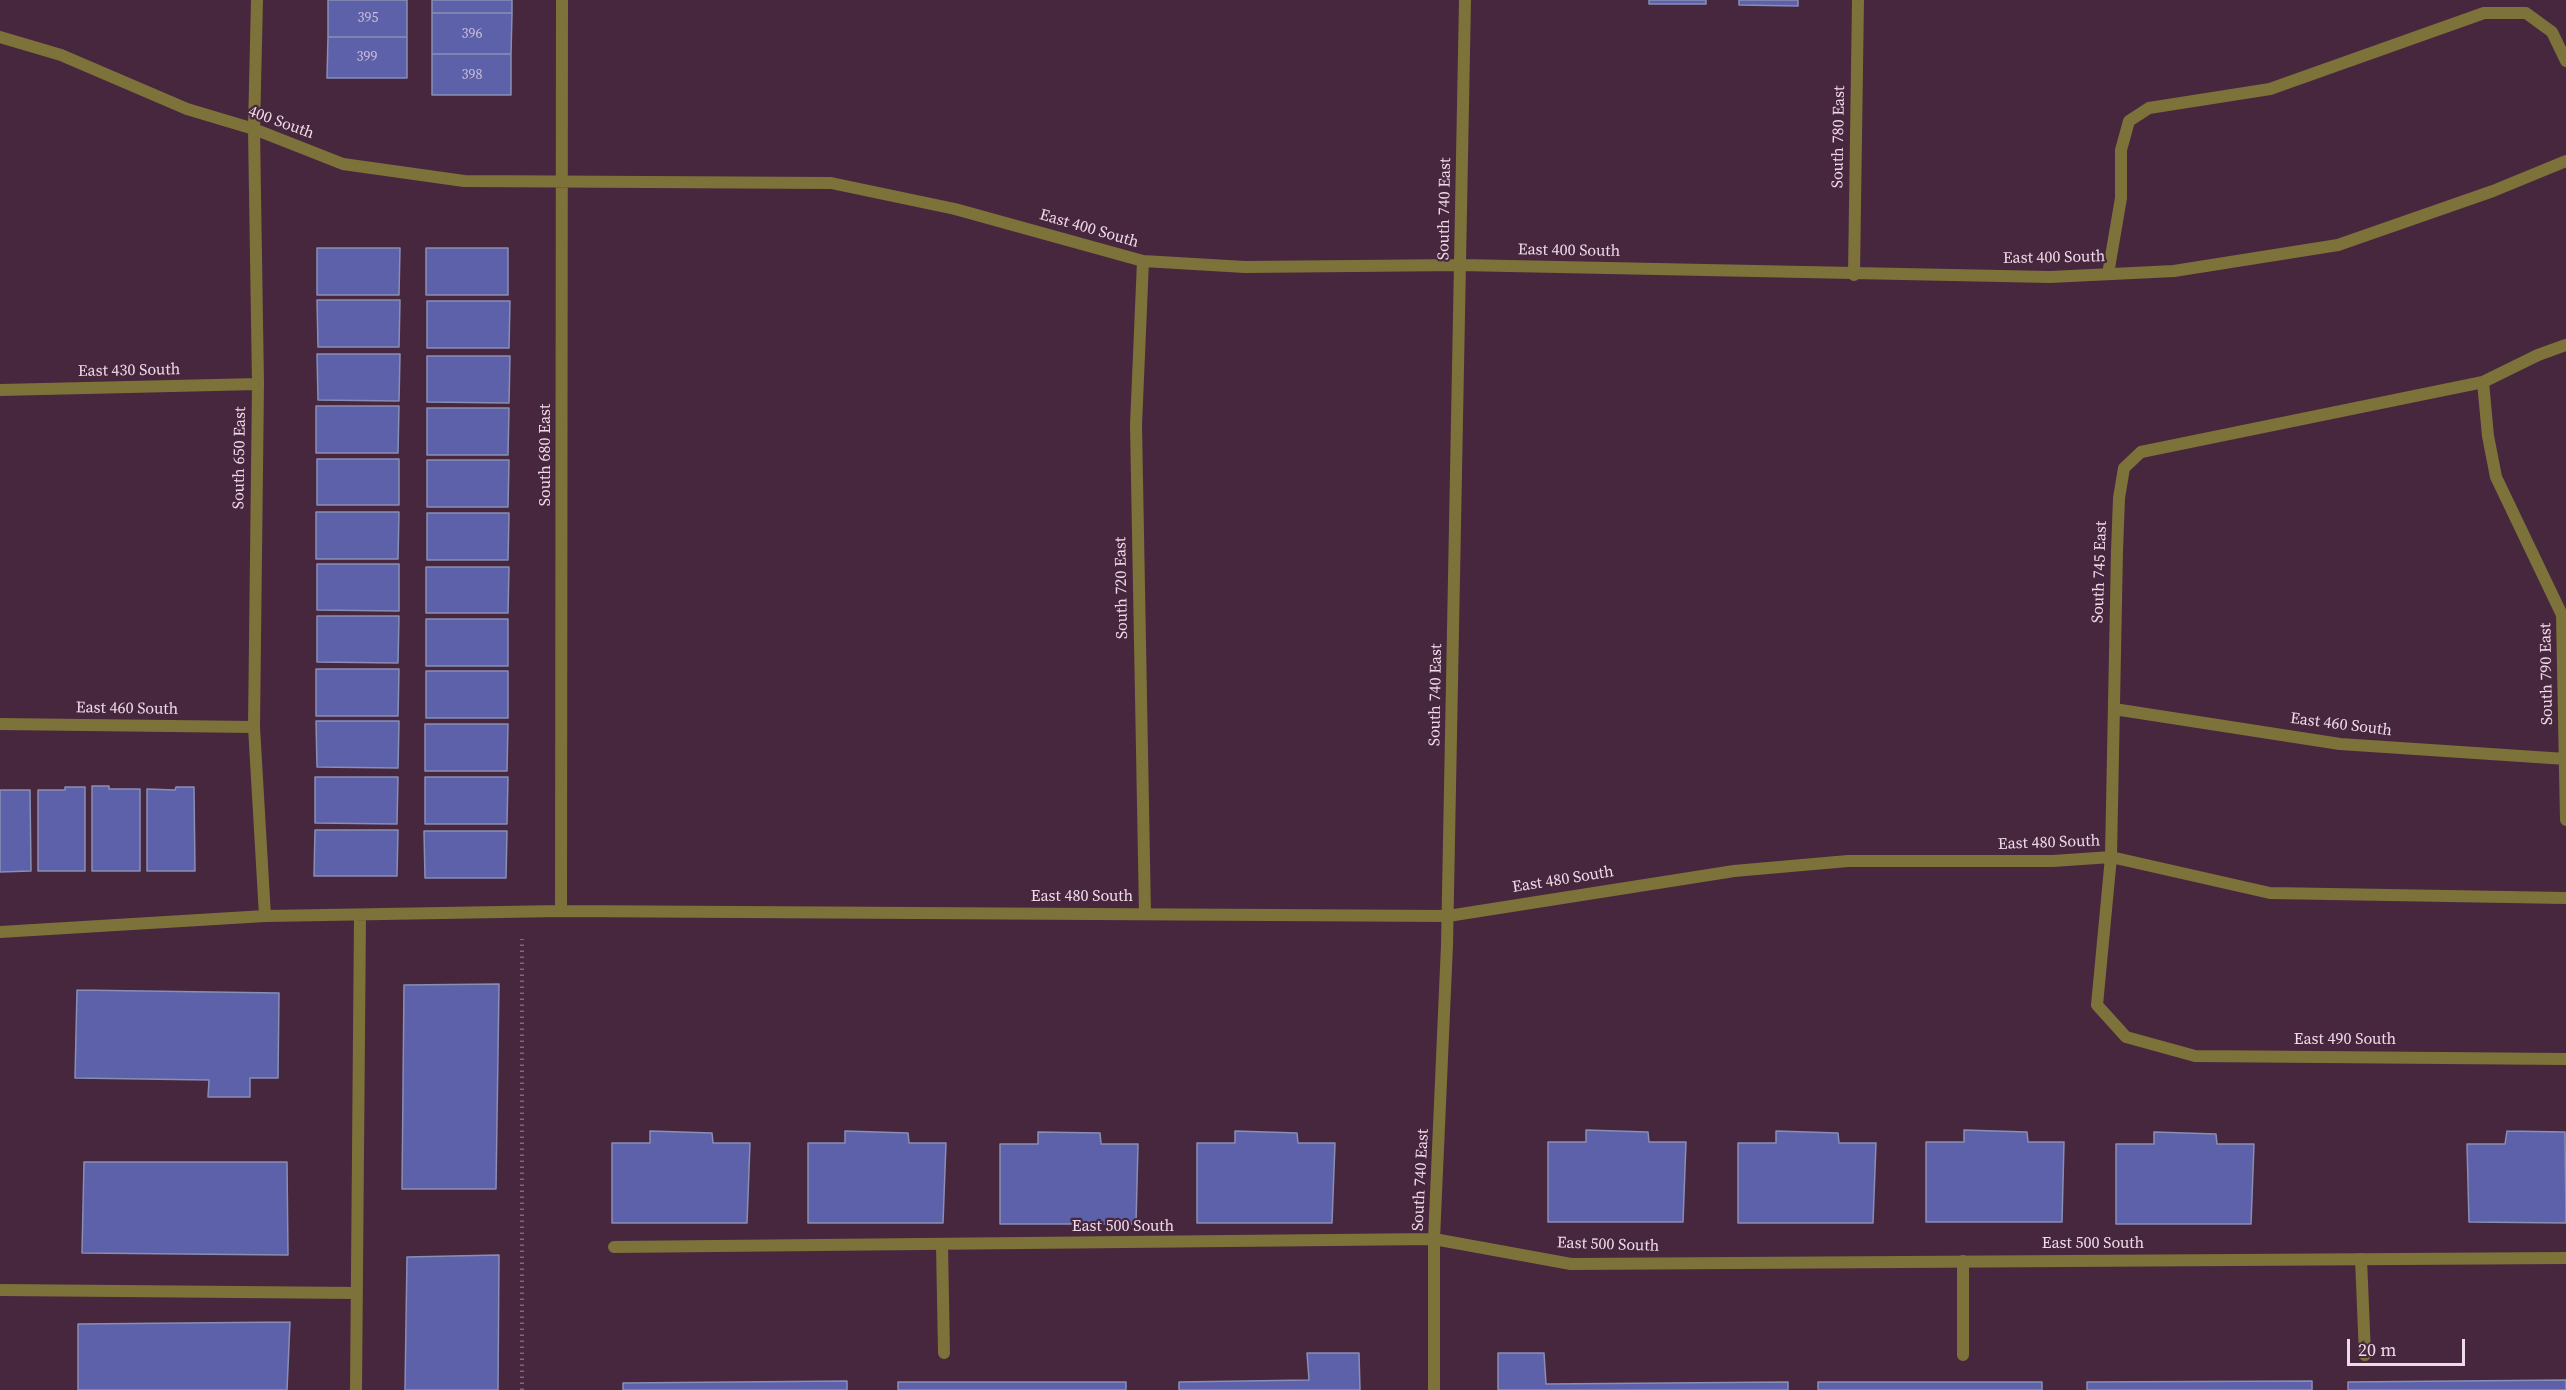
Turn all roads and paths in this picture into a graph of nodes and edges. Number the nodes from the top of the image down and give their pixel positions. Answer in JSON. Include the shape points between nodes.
{"nodes":[{"id":1,"x":257,"y":0,"type":"edge"},
{"id":2,"x":562,"y":0,"type":"edge"},
{"id":3,"x":1465,"y":0,"type":"edge"},
{"id":4,"x":1858,"y":0,"type":"edge"},
{"id":5,"x":0,"y":37,"type":"edge"},
{"id":6,"x":2566,"y":61,"type":"edge"},
{"id":7,"x":254,"y":129,"type":"junction"},
{"id":8,"x":2566,"y":161,"type":"edge"},
{"id":9,"x":563,"y":182,"type":"junction"},
{"id":10,"x":1143,"y":261,"type":"junction"},
{"id":11,"x":1460,"y":265,"type":"junction"},
{"id":12,"x":2108,"y":274,"type":"junction"},
{"id":13,"x":1854,"y":275,"type":"junction"},
{"id":14,"x":2566,"y":345,"type":"edge"},
{"id":15,"x":2483,"y":382,"type":"junction"},
{"id":16,"x":258,"y":384,"type":"junction"},
{"id":17,"x":0,"y":390,"type":"edge"},
{"id":18,"x":2114,"y":709,"type":"junction"},
{"id":19,"x":0,"y":724,"type":"edge"},
{"id":20,"x":254,"y":727,"type":"junction"},
{"id":21,"x":2566,"y":759,"type":"edge"},
{"id":22,"x":2566,"y":820,"type":"edge"},
{"id":23,"x":2111,"y":857,"type":"junction"},
{"id":24,"x":2566,"y":898,"type":"edge"},
{"id":25,"x":561,"y":911,"type":"junction"},
{"id":26,"x":1145,"y":914,"type":"junction"},
{"id":27,"x":360,"y":915,"type":"junction"},
{"id":28,"x":1448,"y":915,"type":"junction"},
{"id":29,"x":265,"y":916,"type":"junction"},
{"id":30,"x":0,"y":932,"type":"edge"},
{"id":31,"x":522,"y":939,"type":"dead end"},
{"id":32,"x":2126,"y":1037,"type":"joint"},
{"id":33,"x":2566,"y":1059,"type":"edge"},
{"id":34,"x":1434,"y":1239,"type":"junction"},
{"id":35,"x":942,"y":1245,"type":"junction"},
{"id":36,"x":614,"y":1247,"type":"dead end"},
{"id":37,"x":2566,"y":1258,"type":"edge"},
{"id":38,"x":2361,"y":1259,"type":"junction"},
{"id":39,"x":1963,"y":1261,"type":"junction"},
{"id":40,"x":0,"y":1290,"type":"edge"},
{"id":41,"x":357,"y":1293,"type":"junction"},
{"id":42,"x":944,"y":1353,"type":"dead end"},
{"id":43,"x":1963,"y":1355,"type":"dead end"},
{"id":44,"x":2365,"y":1355,"type":"dead end"},
{"id":45,"x":356,"y":1390,"type":"edge"},
{"id":46,"x":522,"y":1390,"type":"edge"},
{"id":47,"x":1434,"y":1390,"type":"edge"}],
"edges":[{"from":1,"to":7,"type":"street","name":"South 650 East"},
{"from":2,"to":9,"type":"street","name":"South 680 East"},
{"from":3,"to":11,"type":"street","name":"South 740 East"},
{"from":4,"to":13,"type":"street","name":"South 780 East"},
{"from":5,"to":7,"type":"street","name":"400 South","via":[[61,55],[187,109]]},
{"from":6,"to":12,"type":"street","via":[[2552,32],[2526,13],[2484,14],[2270,89],[2148,108],[2129,121],[2121,150],[2121,198]]},
{"from":7,"to":9,"type":"street","name":"400 South","via":[[343,164],[464,182]]},
{"from":7,"to":16,"type":"street","name":"South 650 East"},
{"from":8,"to":12,"type":"street","name":"East 400 South","via":[[2338,245],[2174,271]]},
{"from":9,"to":10,"type":"street","name":"East 400 South","via":[[831,183],[955,209]]},
{"from":9,"to":25,"type":"street","name":"South 680 East"},
{"from":10,"to":11,"type":"street","name":"East 400 South","via":[[1245,267]]},
{"from":10,"to":26,"type":"street","name":"South 720 East","via":[[1136,425]]},
{"from":11,"to":13,"type":"street","name":"East 400 South"},
{"from":11,"to":28,"type":"street","name":"South 740 East"},
{"from":12,"to":13,"type":"street","name":"East 400 South"},
{"from":14,"to":15,"type":"street"},
{"from":15,"to":18,"type":"street","name":"South 745 East","via":[[2141,452],[2124,468],[2119,498]]},
{"from":15,"to":21,"type":"street","name":"South 790 East","via":[[2496,477],[2562,615]]},
{"from":16,"to":17,"type":"street","name":"East 430 South"},
{"from":16,"to":20,"type":"street","name":"South 650 East"},
{"from":18,"to":21,"type":"street","name":"East 460 South","via":[[2340,744]]},
{"from":18,"to":23,"type":"street","name":"South 745 East"},
{"from":19,"to":20,"type":"street","name":"East 460 South"},
{"from":20,"to":29,"type":"street","name":"South 650 East"},
{"from":21,"to":22,"type":"street","name":"South 790 East"},
{"from":23,"to":24,"type":"street","name":"East 480 South","via":[[2270,893]]},
{"from":23,"to":28,"type":"street","name":"East 480 South","via":[[2053,861],[1848,861],[1734,871]]},
{"from":23,"to":32,"type":"street","name":"South 745 East","via":[[2097,1005]]},
{"from":25,"to":26,"type":"street","name":"East 480 South"},
{"from":25,"to":27,"type":"street","name":"East 480 South"},
{"from":26,"to":28,"type":"street","name":"East 480 South"},
{"from":27,"to":29,"type":"street","name":"East 480 South"},
{"from":27,"to":41,"type":"street"},
{"from":28,"to":34,"type":"street","name":"South 740 East"},
{"from":29,"to":30,"type":"street","name":"East 480 South"},
{"from":31,"to":46,"type":"path"},
{"from":32,"to":33,"type":"street","name":"East 490 South","via":[[2195,1056]]},
{"from":34,"to":35,"type":"street","name":"East 500 South"},
{"from":34,"to":39,"type":"street","name":"East 500 South","via":[[1571,1264]]},
{"from":34,"to":47,"type":"street","name":"South 740 East"},
{"from":35,"to":36,"type":"street","name":"East 500 South"},
{"from":35,"to":42,"type":"street"},
{"from":37,"to":38,"type":"street","name":"East 500 South"},
{"from":38,"to":39,"type":"street","name":"East 500 South"},
{"from":38,"to":44,"type":"street"},
{"from":39,"to":43,"type":"street"},
{"from":40,"to":41,"type":"street"},
{"from":41,"to":45,"type":"street"}]}
